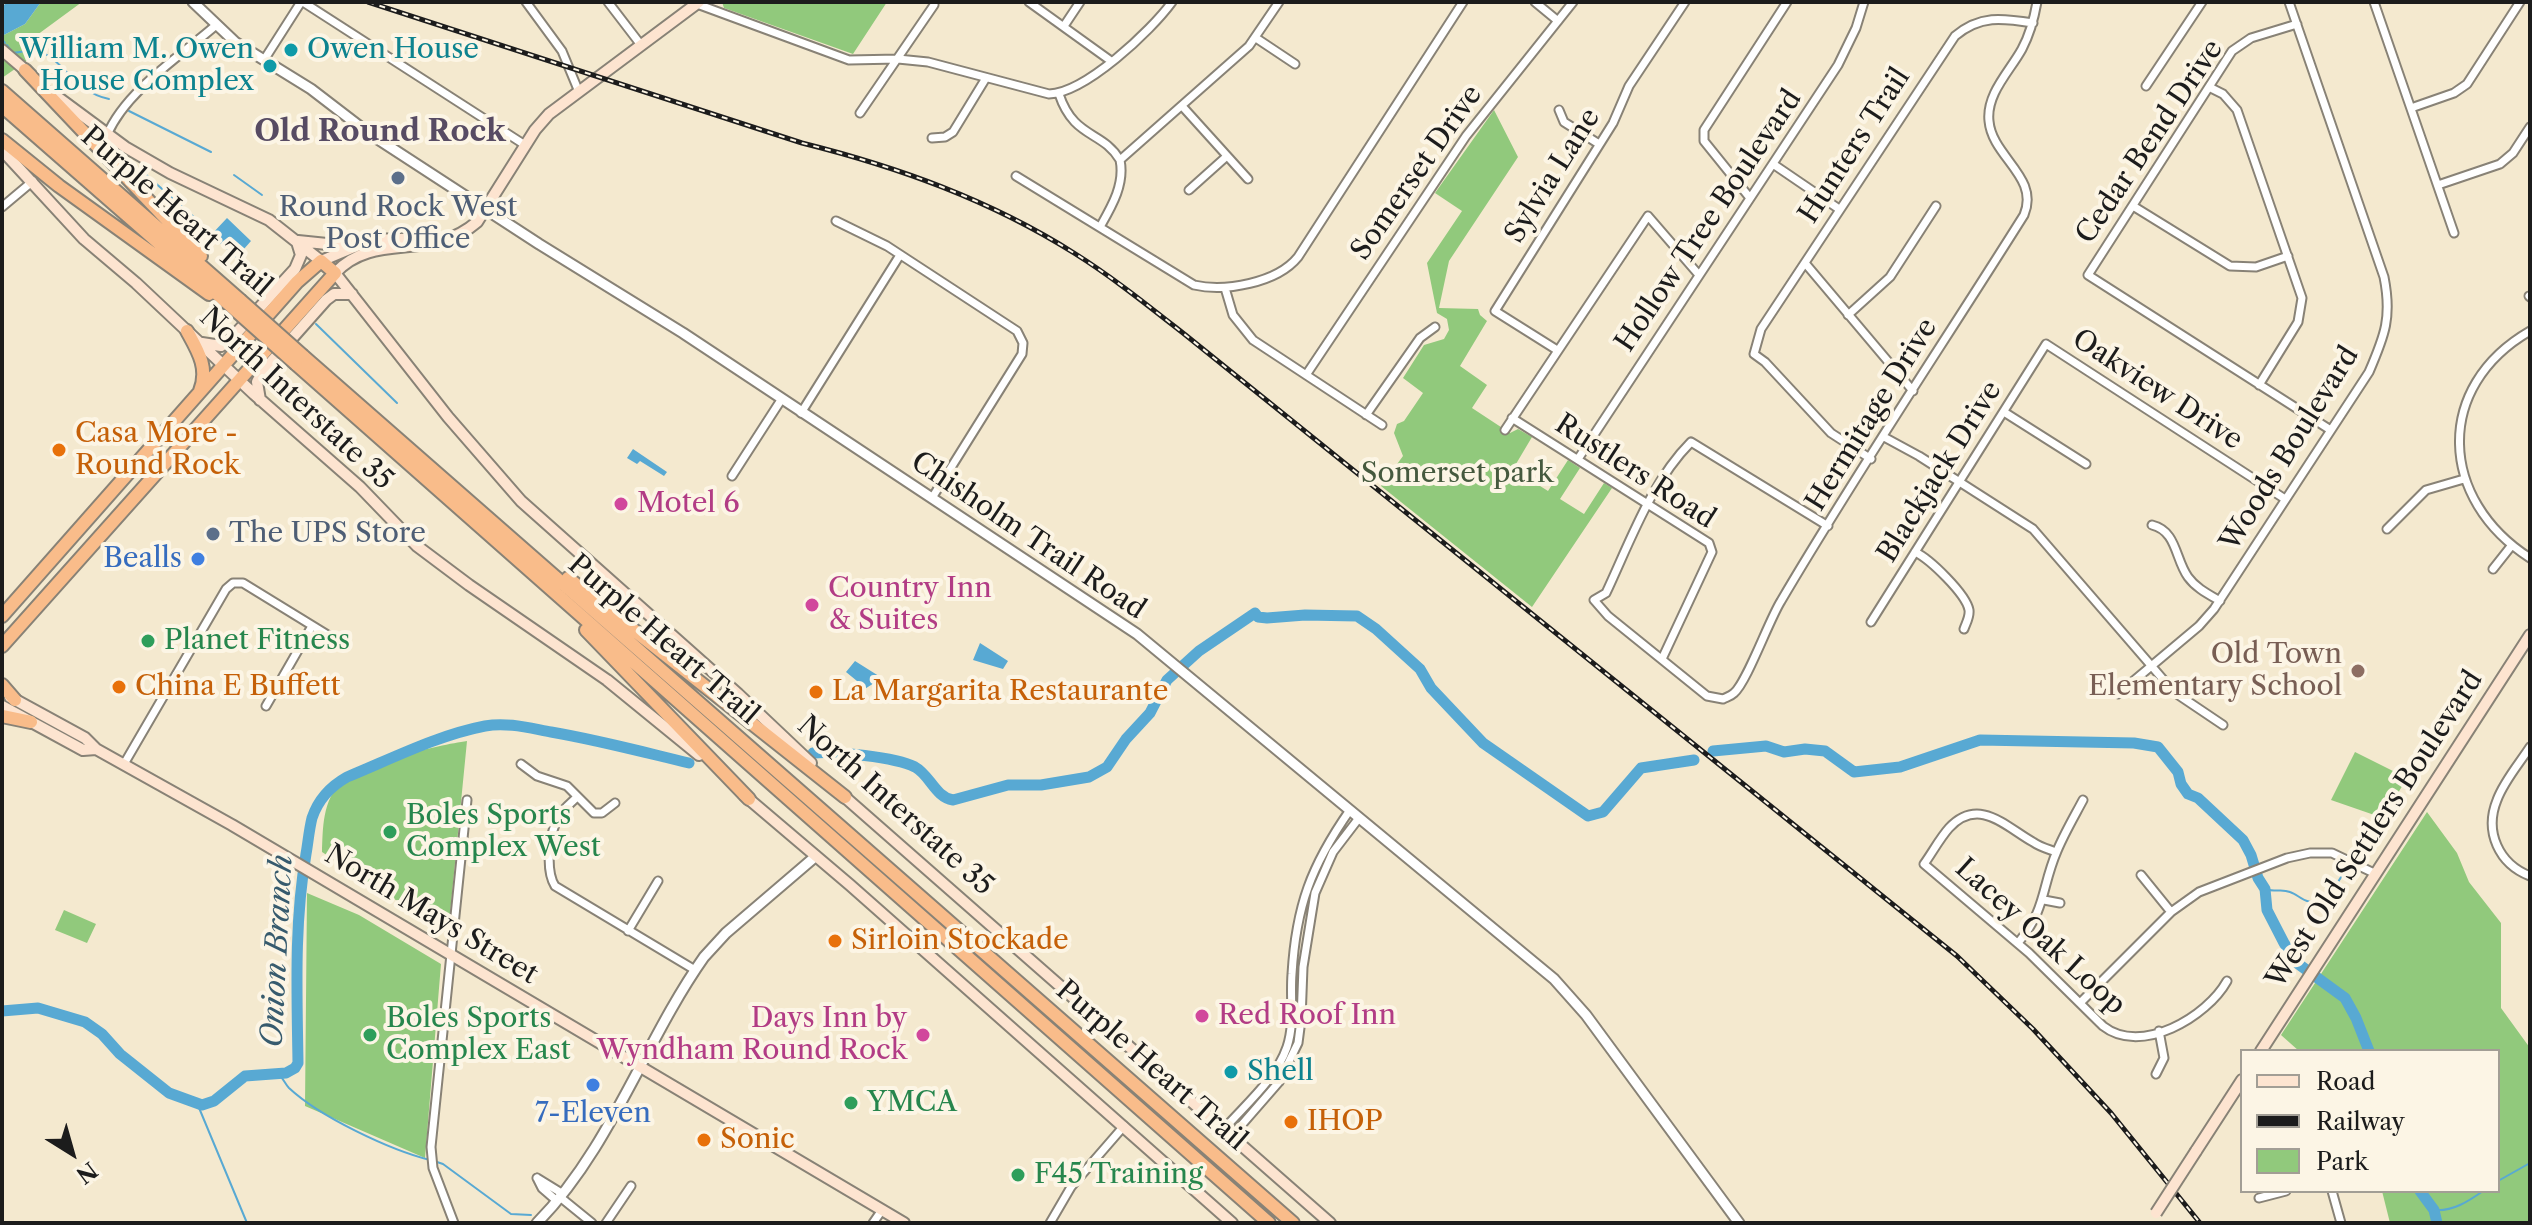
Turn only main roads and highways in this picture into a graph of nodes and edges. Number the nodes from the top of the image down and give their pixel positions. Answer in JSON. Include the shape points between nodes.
{"nodes":[{"id":1,"x":698,"y":3,"type":"edge"},
{"id":2,"x":2,"y":50,"type":"edge"},
{"id":3,"x":23,"y":68,"type":"junction"},
{"id":4,"x":2,"y":91,"type":"edge"},
{"id":5,"x":2,"y":106,"type":"edge"},
{"id":6,"x":2,"y":140,"type":"edge"},
{"id":7,"x":2,"y":150,"type":"edge"},
{"id":8,"x":296,"y":240,"type":"junction"},
{"id":9,"x":370,"y":245,"type":"junction"},
{"id":10,"x":321,"y":261,"type":"junction"},
{"id":11,"x":335,"y":273,"type":"junction"},
{"id":12,"x":352,"y":294,"type":"junction"},
{"id":13,"x":236,"y":304,"type":"junction"},
{"id":14,"x":187,"y":331,"type":"junction"},
{"id":15,"x":201,"y":343,"type":"junction"},
{"id":16,"x":300,"y":360,"type":"junction"},
{"id":17,"x":225,"y":366,"type":"junction"},
{"id":18,"x":240,"y":380,"type":"junction"},
{"id":19,"x":197,"y":397,"type":"junction"},
{"id":20,"x":260,"y":400,"type":"junction"},
{"id":21,"x":407,"y":447,"type":"junction"},
{"id":22,"x":441,"y":494,"type":"junction"},
{"id":23,"x":107,"y":498,"type":"junction"},
{"id":24,"x":81,"y":526,"type":"junction"},
{"id":25,"x":102,"y":536,"type":"junction"},
{"id":26,"x":76,"y":563,"type":"junction"},
{"id":27,"x":2,"y":616,"type":"edge"},
{"id":28,"x":2530,"y":635,"type":"edge"},
{"id":29,"x":2,"y":646,"type":"edge"},
{"id":30,"x":2,"y":685,"type":"edge"},
{"id":31,"x":2,"y":692,"type":"edge"},
{"id":32,"x":15,"y":700,"type":"junction"},
{"id":33,"x":2,"y":706,"type":"edge"},
{"id":34,"x":2,"y":716,"type":"edge"},
{"id":35,"x":31,"y":722,"type":"junction"},
{"id":36,"x":96,"y":749,"type":"junction"},
{"id":37,"x":845,"y":797,"type":"junction"},
{"id":38,"x":749,"y":799,"type":"junction"},
{"id":39,"x":2262,"y":1049,"type":"edge"},
{"id":40,"x":2240,"y":1083,"type":"edge"},
{"id":41,"x":904,"y":1223,"type":"edge"},
{"id":42,"x":1232,"y":1223,"type":"edge"},
{"id":43,"x":1269,"y":1223,"type":"edge"},
{"id":44,"x":1293,"y":1223,"type":"edge"},
{"id":45,"x":1330,"y":1223,"type":"edge"},
{"id":46,"x":2149,"y":1223,"type":"edge"}],
"edges":[{"from":1,"to":9,"type":"main road","via":[[549,114],[477,222],[464,233],[436,241]]},
{"from":2,"to":3,"type":"main road","name":"North Interstate 35"},
{"from":3,"to":8,"type":"main road","name":"North Interstate 35","via":[[107,135],[170,173],[269,220]]},
{"from":3,"to":13,"type":"highway","via":[[215,269]]},
{"from":4,"to":13,"type":"highway","name":"Purple Heart Trail"},
{"from":5,"to":13,"type":"highway","name":"Purple Heart Trail"},
{"from":6,"to":13,"type":"highway","via":[[196,287]]},
{"from":7,"to":14,"type":"main road","name":"North Interstate 35","via":[[84,239]]},
{"from":8,"to":9,"type":"main road"},
{"from":8,"to":10,"type":"main road","name":"North Interstate 35"},
{"from":8,"to":15,"type":"main road","via":[[301,255],[295,269],[230,340],[221,346]]},
{"from":9,"to":10,"type":"main road"},
{"from":9,"to":11,"type":"main road"},
{"from":10,"to":11,"type":"highway","name":"North Interstate 35"},
{"from":10,"to":17,"type":"highway"},
{"from":11,"to":12,"type":"main road","name":"North Interstate 35"},
{"from":11,"to":18,"type":"highway"},
{"from":12,"to":20,"type":"main road","via":[[334,294],[326,300],[273,359],[257,382]]},
{"from":12,"to":37,"type":"main road","name":"North Interstate 35","via":[[521,501]]},
{"from":13,"to":16,"type":"highway","name":"Purple Heart Trail","bridge":true},
{"from":14,"to":15,"type":"main road","name":"North Interstate 35"},
{"from":14,"to":19,"type":"highway","via":[[204,367]]},
{"from":15,"to":17,"type":"main road","name":"North Interstate 35"},
{"from":16,"to":21,"type":"highway","name":"Purple Heart Trail"},
{"from":16,"to":22,"type":"highway","name":"Purple Heart Trail"},
{"from":17,"to":18,"type":"main road","name":"North Interstate 35"},
{"from":17,"to":19,"type":"highway"},
{"from":18,"to":20,"type":"main road","name":"North Interstate 35"},
{"from":18,"to":25,"type":"highway"},
{"from":19,"to":23,"type":"highway"},
{"from":20,"to":38,"type":"main road","name":"North Interstate 35","via":[[360,487],[417,546],[607,680]]},
{"from":21,"to":37,"type":"highway"},
{"from":21,"to":44,"type":"highway","name":"Purple Heart Trail"},
{"from":22,"to":38,"type":"highway","via":[[612,655]]},
{"from":22,"to":43,"type":"highway","name":"Purple Heart Trail"},
{"from":23,"to":24,"type":"highway"},
{"from":23,"to":25,"type":"highway","via":[[96,519]]},
{"from":24,"to":26,"type":"highway","via":[[90,536]]},
{"from":24,"to":27,"type":"highway"},
{"from":25,"to":26,"type":"highway"},
{"from":26,"to":29,"type":"highway"},
{"from":28,"to":39,"type":"main road","name":"West Old Settlers Boulevard"},
{"from":30,"to":32,"type":"highway"},
{"from":31,"to":32,"type":"main road","name":"North Mays Street"},
{"from":32,"to":36,"type":"main road","name":"North Mays Street"},
{"from":33,"to":35,"type":"main road","name":"North Mays Street"},
{"from":34,"to":35,"type":"highway"},
{"from":35,"to":36,"type":"main road","name":"North Mays Street","via":[[83,750]]},
{"from":36,"to":41,"type":"main road","name":"North Mays Street"},
{"from":37,"to":45,"type":"main road","name":"North Interstate 35"},
{"from":38,"to":42,"type":"main road","name":"North Interstate 35"},
{"from":40,"to":46,"type":"main road","bridge":true}]}
